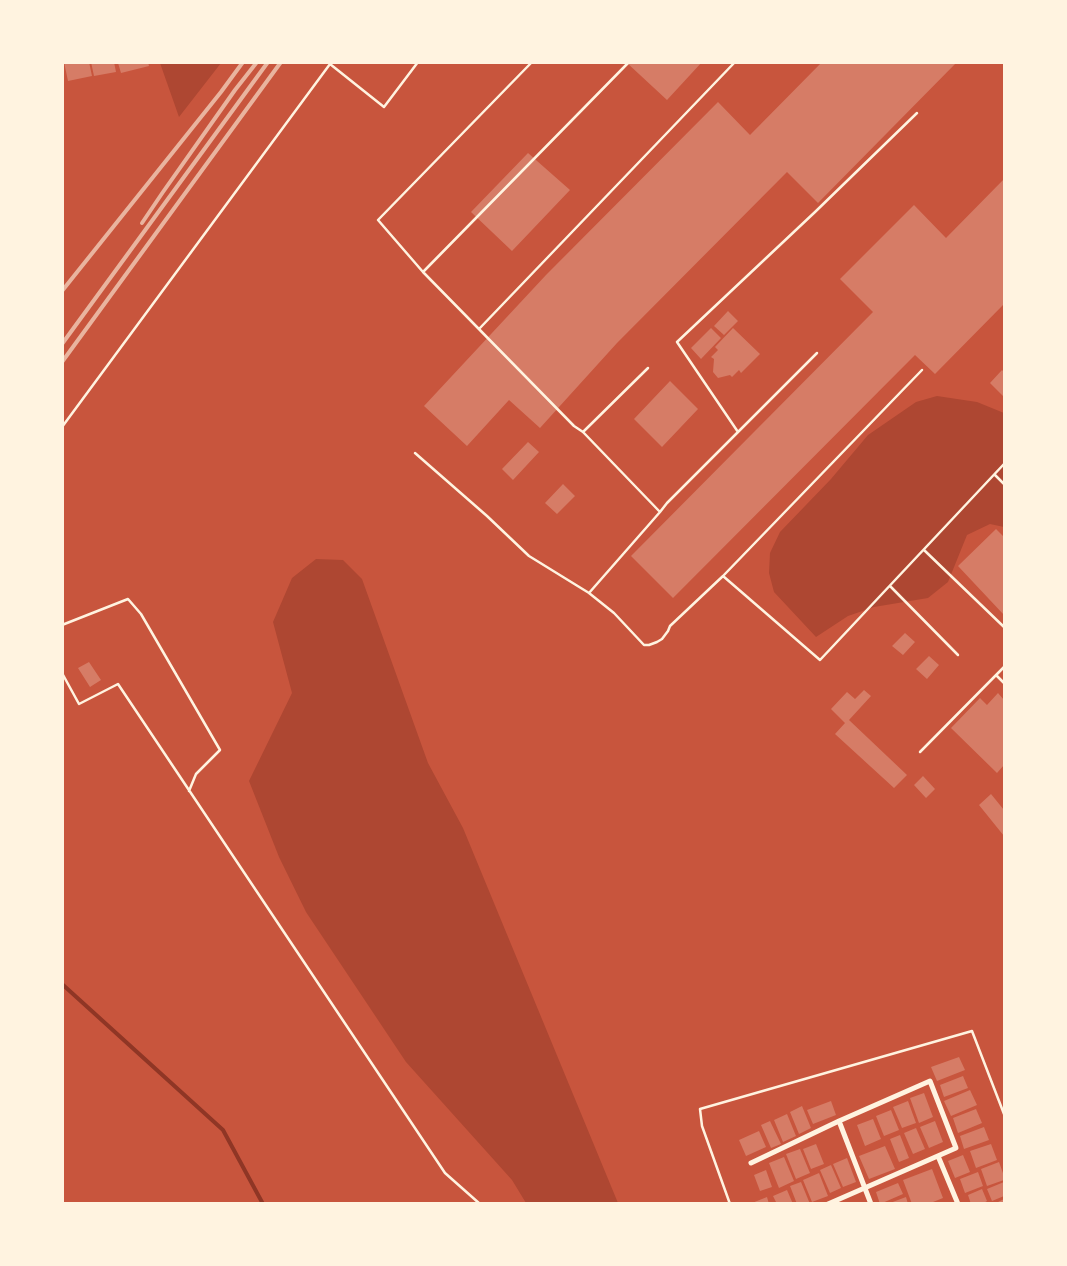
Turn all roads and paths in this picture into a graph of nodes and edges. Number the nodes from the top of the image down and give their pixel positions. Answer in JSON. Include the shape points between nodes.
{"nodes":[{"id":1,"x":418,"y":62,"type":"edge"},
{"id":2,"x":532,"y":62,"type":"edge"},
{"id":3,"x":629,"y":62,"type":"edge"},
{"id":4,"x":735,"y":62,"type":"edge"},
{"id":5,"x":917,"y":113,"type":"dead end"},
{"id":6,"x":423,"y":272,"type":"junction"},
{"id":7,"x":479,"y":329,"type":"junction"},
{"id":8,"x":817,"y":353,"type":"dead end"},
{"id":9,"x":648,"y":368,"type":"dead end"},
{"id":10,"x":922,"y":370,"type":"dead end"},
{"id":11,"x":62,"y":427,"type":"edge"},
{"id":12,"x":583,"y":432,"type":"junction"},
{"id":13,"x":738,"y":432,"type":"junction"},
{"id":14,"x":415,"y":453,"type":"dead end"},
{"id":15,"x":1004,"y":464,"type":"edge"},
{"id":16,"x":995,"y":474,"type":"junction"},
{"id":17,"x":1004,"y":484,"type":"edge"},
{"id":18,"x":660,"y":512,"type":"junction"},
{"id":19,"x":924,"y":550,"type":"junction"},
{"id":20,"x":723,"y":576,"type":"junction"},
{"id":21,"x":890,"y":586,"type":"junction"},
{"id":22,"x":589,"y":593,"type":"junction"},
{"id":23,"x":62,"y":625,"type":"edge"},
{"id":24,"x":1004,"y":627,"type":"edge"},
{"id":25,"x":958,"y":655,"type":"dead end"},
{"id":26,"x":1004,"y":667,"type":"edge"},
{"id":27,"x":62,"y":673,"type":"edge"},
{"id":28,"x":996,"y":675,"type":"junction"},
{"id":29,"x":1004,"y":683,"type":"edge"},
{"id":30,"x":920,"y":752,"type":"dead end"},
{"id":31,"x":189,"y":791,"type":"junction"},
{"id":32,"x":1004,"y":1114,"type":"edge"},
{"id":33,"x":839,"y":1121,"type":"junction"},
{"id":34,"x":938,"y":1156,"type":"junction"},
{"id":35,"x":751,"y":1163,"type":"dead end"},
{"id":36,"x":865,"y":1188,"type":"junction"},
{"id":37,"x":480,"y":1204,"type":"edge"},
{"id":38,"x":730,"y":1204,"type":"edge"},
{"id":39,"x":828,"y":1204,"type":"edge"},
{"id":40,"x":871,"y":1204,"type":"edge"},
{"id":41,"x":958,"y":1204,"type":"edge"}],
"edges":[{"from":1,"to":11,"type":"lane","via":[[384,107],[330,64]]},
{"from":2,"to":6,"type":"lane","via":[[378,220]]},
{"from":3,"to":6,"type":"lane"},
{"from":4,"to":7,"type":"lane"},
{"from":5,"to":13,"type":"lane","via":[[677,342]]},
{"from":6,"to":7,"type":"lane"},
{"from":7,"to":12,"type":"lane"},
{"from":8,"to":13,"type":"lane"},
{"from":9,"to":12,"type":"lane"},
{"from":10,"to":20,"type":"lane"},
{"from":12,"to":18,"type":"lane"},
{"from":13,"to":18,"type":"lane"},
{"from":14,"to":22,"type":"lane","via":[[529,556]]},
{"from":15,"to":16,"type":"lane"},
{"from":16,"to":17,"type":"lane"},
{"from":16,"to":19,"type":"lane"},
{"from":18,"to":22,"type":"lane"},
{"from":19,"to":21,"type":"lane"},
{"from":19,"to":24,"type":"lane"},
{"from":20,"to":21,"type":"lane","via":[[820,660]]},
{"from":20,"to":22,"type":"lane","via":[[670,626],[662,639],[649,645],[644,645],[614,613]]},
{"from":21,"to":25,"type":"lane"},
{"from":23,"to":31,"type":"lane","via":[[128,599],[141,614],[220,750],[196,774]]},
{"from":26,"to":28,"type":"lane"},
{"from":27,"to":31,"type":"lane","via":[[79,704],[118,684]]},
{"from":28,"to":29,"type":"lane"},
{"from":28,"to":30,"type":"lane"},
{"from":31,"to":37,"type":"lane","via":[[445,1173]]},
{"from":32,"to":38,"type":"lane","via":[[972,1031],[700,1109],[702,1126]]},
{"from":33,"to":34,"type":"street","via":[[930,1081],[956,1148]]},
{"from":33,"to":35,"type":"street"},
{"from":33,"to":36,"type":"street"},
{"from":34,"to":36,"type":"street"},
{"from":34,"to":41,"type":"street"},
{"from":36,"to":39,"type":"street"},
{"from":36,"to":40,"type":"street"}]}
